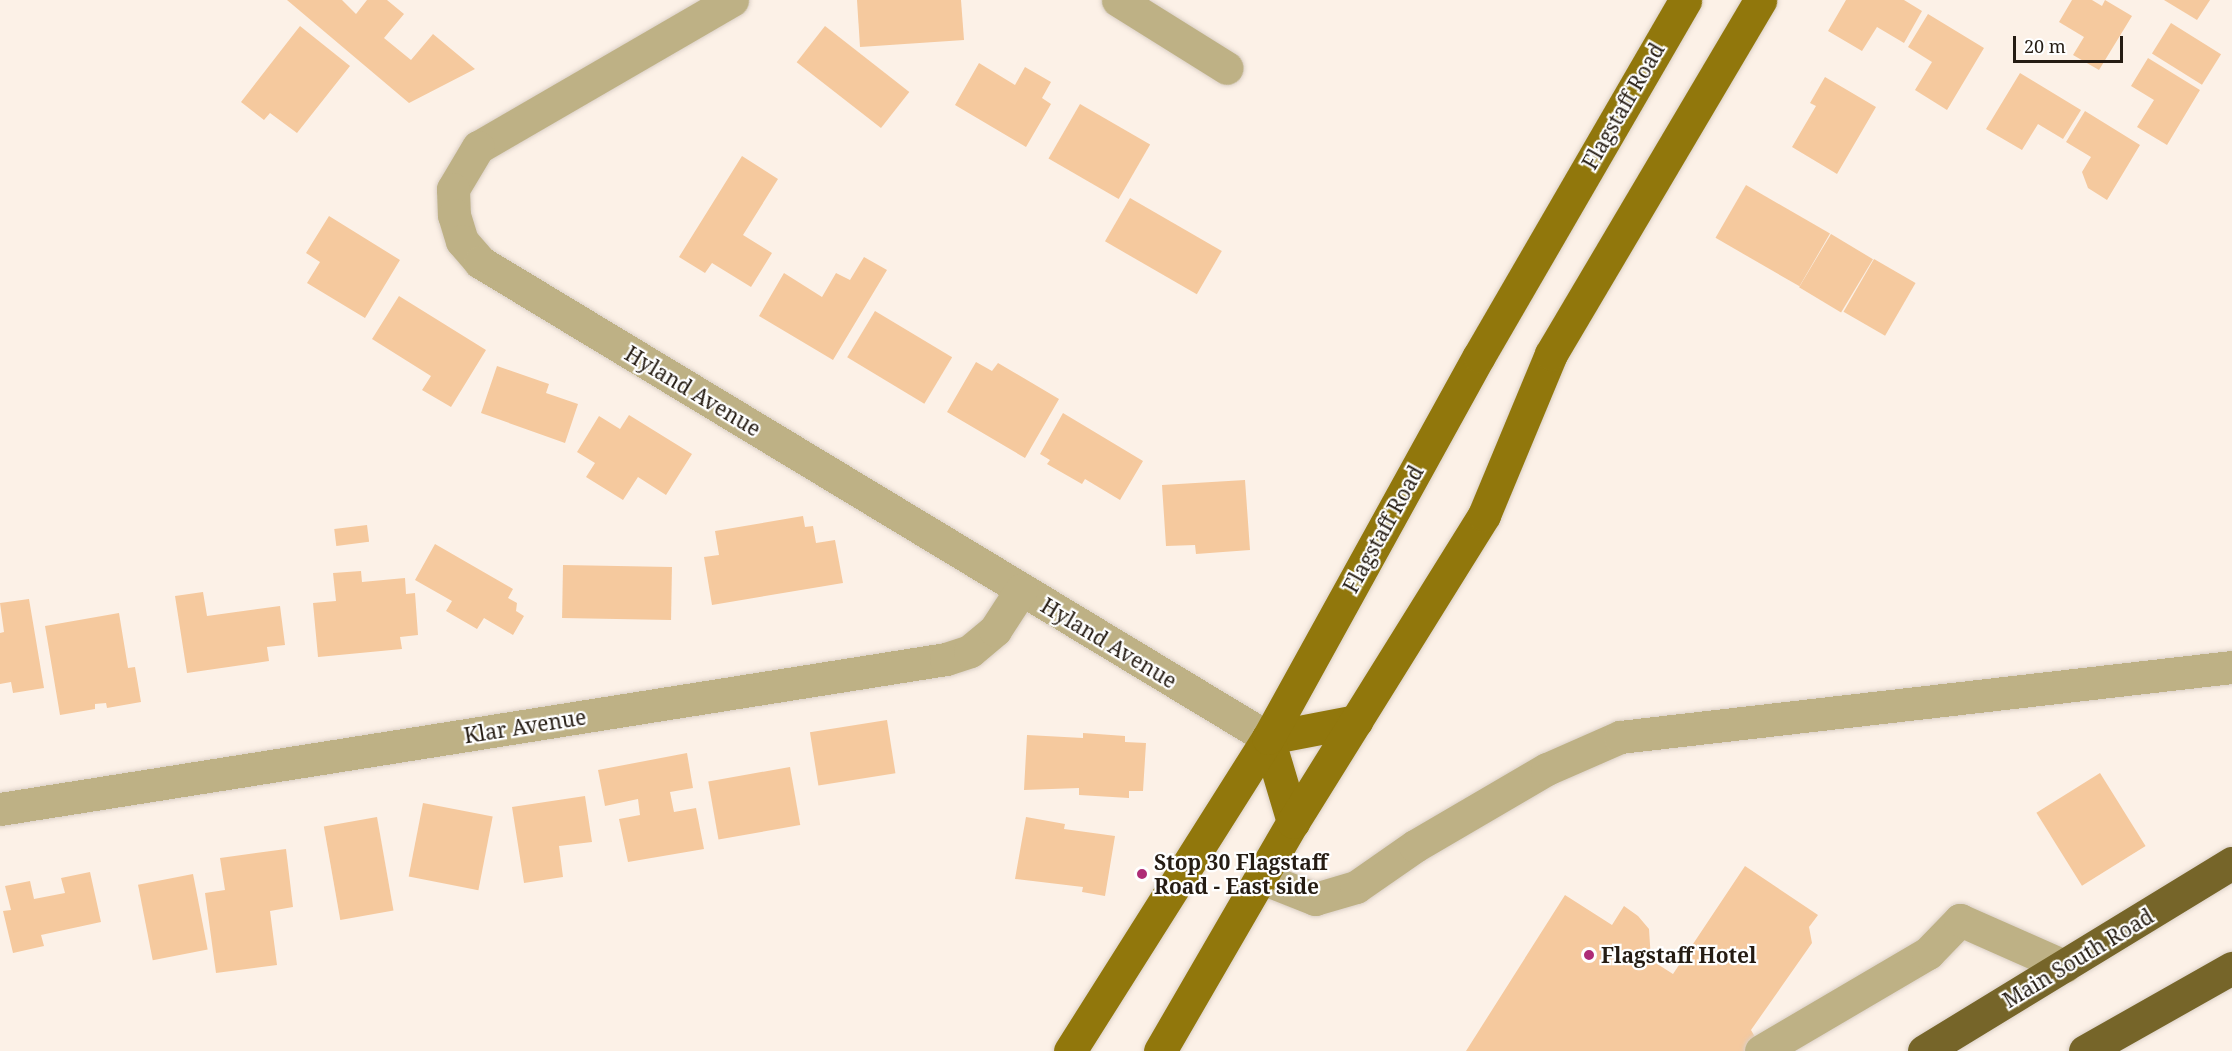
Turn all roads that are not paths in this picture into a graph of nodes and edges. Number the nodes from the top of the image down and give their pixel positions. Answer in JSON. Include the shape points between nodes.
{"nodes":[{"id":1,"x":732,"y":0,"type":"edge"},
{"id":2,"x":1118,"y":0,"type":"edge"},
{"id":3,"x":1684,"y":0,"type":"edge"},
{"id":4,"x":1760,"y":0,"type":"edge"},
{"id":5,"x":1227,"y":68,"type":"dead end"},
{"id":6,"x":1021,"y":590,"type":"junction"},
{"id":7,"x":2232,"y":667,"type":"edge"},
{"id":8,"x":1356,"y":721,"type":"junction"},
{"id":9,"x":1268,"y":738,"type":"junction"},
{"id":10,"x":0,"y":809,"type":"edge"},
{"id":11,"x":1293,"y":822,"type":"junction"},
{"id":12,"x":2232,"y":864,"type":"edge"},
{"id":13,"x":1262,"y":878,"type":"junction"},
{"id":14,"x":2064,"y":966,"type":"junction"},
{"id":15,"x":2232,"y":968,"type":"edge"},
{"id":16,"x":1070,"y":1051,"type":"edge"},
{"id":17,"x":1160,"y":1051,"type":"edge"},
{"id":18,"x":1761,"y":1051,"type":"edge"},
{"id":19,"x":1924,"y":1051,"type":"edge"},
{"id":20,"x":2085,"y":1051,"type":"edge"}],
"edges":[{"from":1,"to":6,"type":"street","name":"Hyland Avenue","via":[[478,147],[453,189],[454,215],[462,241],[480,262]]},
{"from":2,"to":5,"type":"street"},
{"from":3,"to":9,"type":"main road","name":"Flagstaff Road","via":[[1479,356]]},
{"from":4,"to":8,"type":"main road","via":[[1551,354],[1484,515]]},
{"from":6,"to":9,"type":"street","name":"Hyland Avenue"},
{"from":6,"to":10,"type":"street","name":"Klar Avenue","via":[[995,630],[970,651],[946,659]]},
{"from":7,"to":13,"type":"street","via":[[1620,737],[1547,769],[1415,846],[1356,887],[1316,899]]},
{"from":8,"to":9,"type":"main road"},
{"from":8,"to":11,"type":"main road"},
{"from":9,"to":11,"type":"main road"},
{"from":9,"to":16,"type":"main road","name":"Flagstaff Road"},
{"from":11,"to":13,"type":"main road"},
{"from":12,"to":14,"type":"highway","name":"Main South Road"},
{"from":13,"to":17,"type":"main road"},
{"from":14,"to":18,"type":"street","via":[[1960,920],[1929,953]]},
{"from":14,"to":19,"type":"highway","name":"Main South Road"},
{"from":15,"to":20,"type":"highway"}]}
